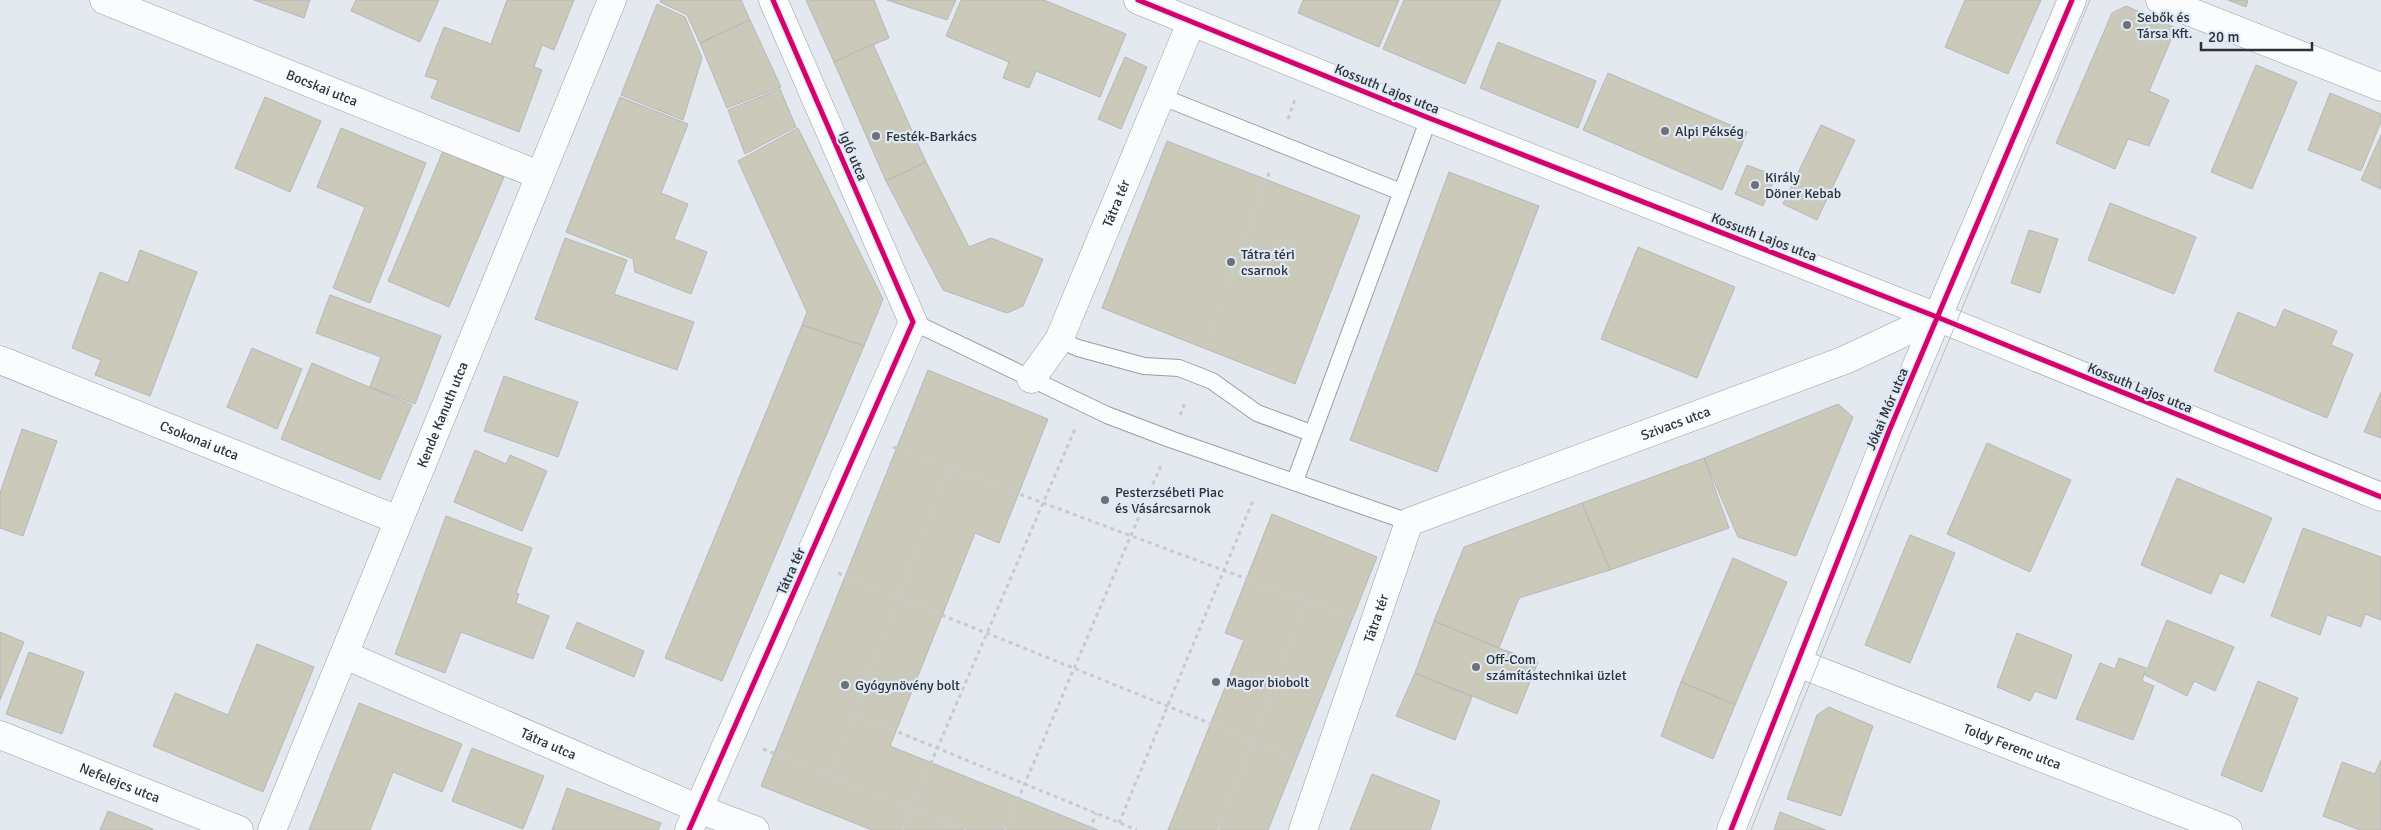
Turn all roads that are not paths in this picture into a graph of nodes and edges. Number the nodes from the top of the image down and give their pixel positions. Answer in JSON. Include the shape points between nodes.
{"nodes":[{"id":1,"x":104,"y":0,"type":"edge"},
{"id":2,"x":612,"y":0,"type":"edge"},
{"id":3,"x":773,"y":0,"type":"edge"},
{"id":4,"x":1138,"y":0,"type":"edge"},
{"id":5,"x":2072,"y":0,"type":"edge"},
{"id":6,"x":2160,"y":0,"type":"edge"},
{"id":7,"x":1191,"y":23,"type":"junction"},
{"id":8,"x":2381,"y":87,"type":"edge"},
{"id":9,"x":1160,"y":96,"type":"junction"},
{"id":10,"x":1429,"y":118,"type":"junction"},
{"id":11,"x":539,"y":175,"type":"junction"},
{"id":12,"x":1401,"y":192,"type":"junction"},
{"id":13,"x":1937,"y":317,"type":"junction"},
{"id":14,"x":913,"y":322,"type":"junction"},
{"id":15,"x":1059,"y":340,"type":"junction"},
{"id":16,"x":0,"y":360,"type":"edge"},
{"id":17,"x":1030,"y":379,"type":"junction"},
{"id":18,"x":1311,"y":433,"type":"junction"},
{"id":19,"x":1295,"y":481,"type":"junction"},
{"id":20,"x":2381,"y":497,"type":"edge"},
{"id":21,"x":398,"y":520,"type":"junction"},
{"id":22,"x":1409,"y":522,"type":"junction"},
{"id":23,"x":344,"y":655,"type":"junction"},
{"id":24,"x":1798,"y":663,"type":"junction"},
{"id":25,"x":0,"y":734,"type":"edge"},
{"id":26,"x":694,"y":819,"type":"edge"},
{"id":27,"x":239,"y":830,"type":"edge"},
{"id":28,"x":272,"y":830,"type":"edge"},
{"id":29,"x":730,"y":830,"type":"edge"},
{"id":30,"x":756,"y":830,"type":"edge"},
{"id":31,"x":1303,"y":830,"type":"edge"},
{"id":32,"x":1732,"y":830,"type":"edge"},
{"id":33,"x":2228,"y":830,"type":"edge"}],
"edges":[{"from":1,"to":11,"type":"street","name":"Bocskai utca"},
{"from":2,"to":11,"type":"street","name":"Kende Kanuth utca"},
{"from":3,"to":14,"type":"street","name":"Igló utca"},
{"from":4,"to":7,"type":"street","name":"Kossuth Lajos utca"},
{"from":5,"to":13,"type":"street","name":"Jókai Mór utca"},
{"from":6,"to":8,"type":"street"},
{"from":7,"to":9,"type":"street","name":"Tátra tér"},
{"from":7,"to":10,"type":"street","name":"Kossuth Lajos utca"},
{"from":9,"to":12,"type":"lane"},
{"from":9,"to":15,"type":"street","name":"Tátra tér"},
{"from":10,"to":12,"type":"lane"},
{"from":10,"to":13,"type":"street","name":"Kossuth Lajos utca"},
{"from":11,"to":21,"type":"street","name":"Kende Kanuth utca"},
{"from":12,"to":18,"type":"lane"},
{"from":13,"to":20,"type":"street","name":"Kossuth Lajos utca"},
{"from":13,"to":22,"type":"street","name":"Szivacs utca","via":[[1845,360]]},
{"from":13,"to":24,"type":"street","name":"Jókai Mór utca"},
{"from":14,"to":17,"type":"lane"},
{"from":14,"to":26,"type":"street","name":"Tátra tér"},
{"from":15,"to":17,"type":"street","name":"Tátra tér"},
{"from":15,"to":18,"type":"lane","via":[[1144,366],[1179,368],[1212,380],[1257,412]]},
{"from":16,"to":21,"type":"street","name":"Csokonai utca"},
{"from":17,"to":19,"type":"lane","via":[[1107,415]]},
{"from":18,"to":19,"type":"lane"},
{"from":19,"to":22,"type":"lane"},
{"from":21,"to":23,"type":"street","name":"Kende Kanuth utca"},
{"from":22,"to":31,"type":"street","name":"Tátra tér"},
{"from":23,"to":26,"type":"street","name":"Tátra utca"},
{"from":23,"to":28,"type":"street","name":"Kende Kanuth utca"},
{"from":24,"to":32,"type":"street","name":"Jókai Mór utca"},
{"from":24,"to":33,"type":"street","name":"Toldy Ferenc utca"},
{"from":25,"to":27,"type":"street","name":"Nefelejcs utca"},
{"from":26,"to":29,"type":"street"},
{"from":26,"to":30,"type":"street","name":"Tátra utca"}]}
